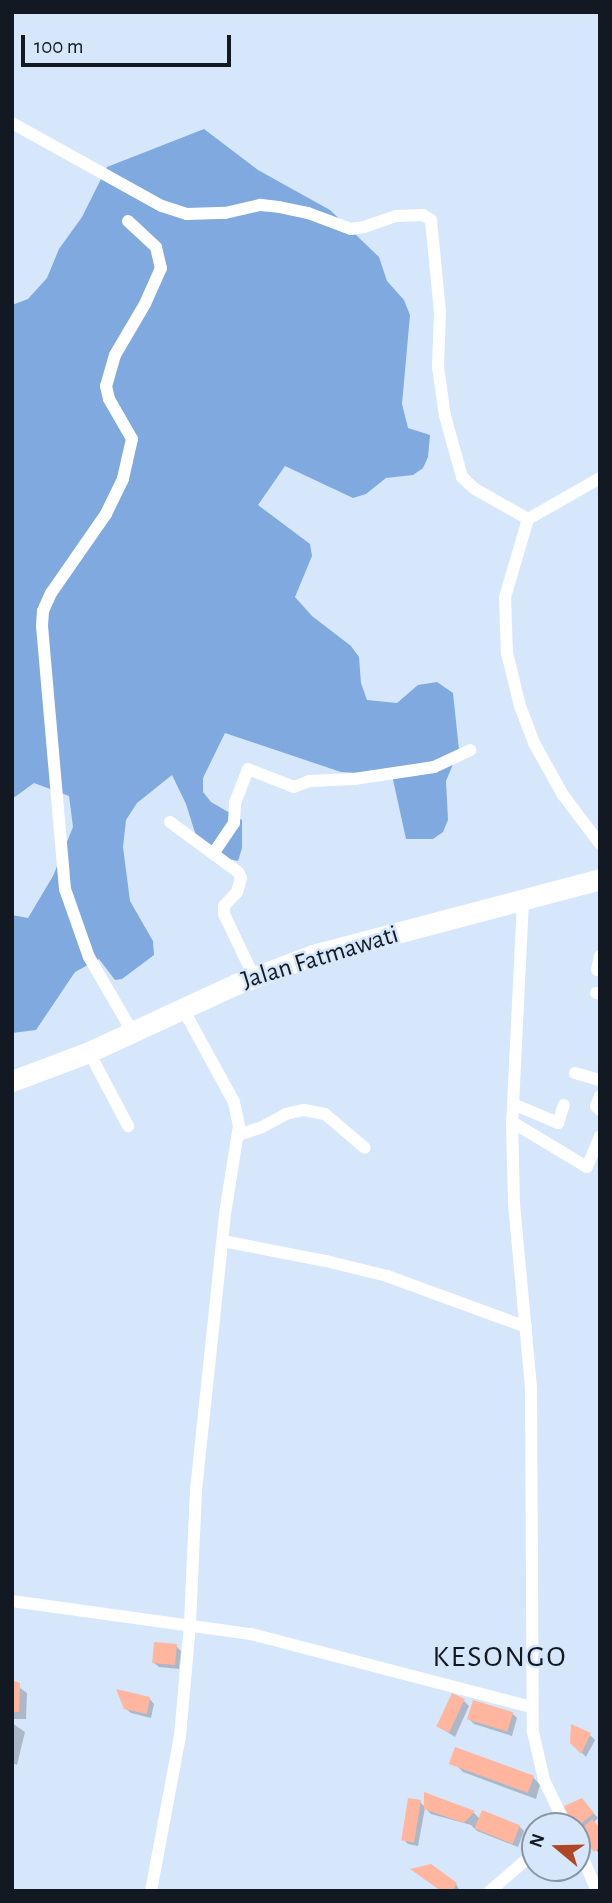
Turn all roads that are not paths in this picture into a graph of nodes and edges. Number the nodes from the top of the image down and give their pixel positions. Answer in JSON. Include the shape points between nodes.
{"nodes":[{"id":1,"x":12,"y":123,"type":"edge"},
{"id":2,"x":128,"y":221,"type":"dead end"},
{"id":3,"x":600,"y":478,"type":"edge"},
{"id":4,"x":528,"y":519,"type":"junction"},
{"id":5,"x":470,"y":750,"type":"dead end"},
{"id":6,"x":170,"y":822,"type":"dead end"},
{"id":7,"x":600,"y":844,"type":"edge"},
{"id":8,"x":213,"y":854,"type":"junction"},
{"id":9,"x":600,"y":879,"type":"edge"},
{"id":10,"x":523,"y":901,"type":"junction"},
{"id":11,"x":600,"y":956,"type":"edge"},
{"id":12,"x":597,"y":970,"type":"dead end"},
{"id":13,"x":254,"y":977,"type":"junction"},
{"id":14,"x":183,"y":1009,"type":"junction"},
{"id":15,"x":132,"y":1033,"type":"junction"},
{"id":16,"x":89,"y":1052,"type":"junction"},
{"id":17,"x":575,"y":1073,"type":"dead end"},
{"id":18,"x":600,"y":1080,"type":"edge"},
{"id":19,"x":12,"y":1081,"type":"edge"},
{"id":20,"x":600,"y":1096,"type":"edge"},
{"id":21,"x":513,"y":1104,"type":"junction"},
{"id":22,"x":564,"y":1105,"type":"dead end"},
{"id":23,"x":600,"y":1110,"type":"edge"},
{"id":24,"x":512,"y":1122,"type":"junction"},
{"id":25,"x":128,"y":1126,"type":"dead end"},
{"id":26,"x":238,"y":1135,"type":"junction"},
{"id":27,"x":600,"y":1137,"type":"edge"},
{"id":28,"x":365,"y":1148,"type":"dead end"},
{"id":29,"x":223,"y":1241,"type":"junction"},
{"id":30,"x":526,"y":1327,"type":"junction"},
{"id":31,"x":12,"y":1601,"type":"edge"},
{"id":32,"x":190,"y":1623,"type":"junction"},
{"id":33,"x":532,"y":1707,"type":"junction"},
{"id":34,"x":559,"y":1812,"type":"edge"},
{"id":35,"x":521,"y":1864,"type":"edge"},
{"id":36,"x":596,"y":1874,"type":"edge"},
{"id":37,"x":151,"y":1891,"type":"edge"},
{"id":38,"x":489,"y":1891,"type":"edge"},
{"id":39,"x":597,"y":1891,"type":"edge"}],
"edges":[{"from":1,"to":4,"type":"street","via":[[162,206],[187,214],[225,213],[261,205],[308,213],[351,229],[396,216],[424,215],[431,220],[440,312],[438,367],[445,416],[462,477]]},
{"from":2,"to":15,"type":"street","via":[[156,247],[161,268],[115,355],[106,386],[132,439],[123,479],[106,514],[51,593],[42,626],[65,889],[89,957]]},
{"from":3,"to":4,"type":"street"},
{"from":4,"to":7,"type":"street","via":[[505,597],[507,653],[534,743]]},
{"from":5,"to":8,"type":"street","via":[[434,767],[310,781],[294,787],[248,769],[235,803],[234,822]]},
{"from":6,"to":8,"type":"street"},
{"from":8,"to":13,"type":"street","via":[[241,878],[224,914]]},
{"from":9,"to":10,"type":"highway","name":"Jalan Fatmawati"},
{"from":10,"to":13,"type":"highway","name":"Jalan Fatmawati","via":[[313,955]]},
{"from":10,"to":21,"type":"street"},
{"from":11,"to":12,"type":"street"},
{"from":13,"to":14,"type":"highway","name":"Jalan Fatmawati"},
{"from":14,"to":15,"type":"highway","name":"Jalan Fatmawati"},
{"from":14,"to":26,"type":"street","via":[[234,1102]]},
{"from":15,"to":16,"type":"highway","name":"Jalan Fatmawati"},
{"from":16,"to":19,"type":"highway","name":"Jalan Fatmawati"},
{"from":16,"to":25,"type":"street"},
{"from":17,"to":18,"type":"street"},
{"from":20,"to":23,"type":"street","via":[[596,1106]]},
{"from":21,"to":22,"type":"street","via":[[558,1124]]},
{"from":21,"to":24,"type":"street"},
{"from":24,"to":27,"type":"street","via":[[587,1167]]},
{"from":24,"to":30,"type":"street","via":[[514,1204]]},
{"from":26,"to":28,"type":"street","via":[[304,1110],[325,1114]]},
{"from":26,"to":29,"type":"street"},
{"from":29,"to":30,"type":"street","via":[[387,1276]]},
{"from":29,"to":32,"type":"street","via":[[196,1490]]},
{"from":30,"to":33,"type":"street","via":[[534,1486]]},
{"from":31,"to":32,"type":"street"},
{"from":32,"to":33,"type":"street","via":[[294,1643]]},
{"from":32,"to":37,"type":"street","via":[[180,1735]]},
{"from":33,"to":34,"type":"street","via":[[537,1759]]},
{"from":35,"to":38,"type":"street"},
{"from":36,"to":39,"type":"street"}]}
